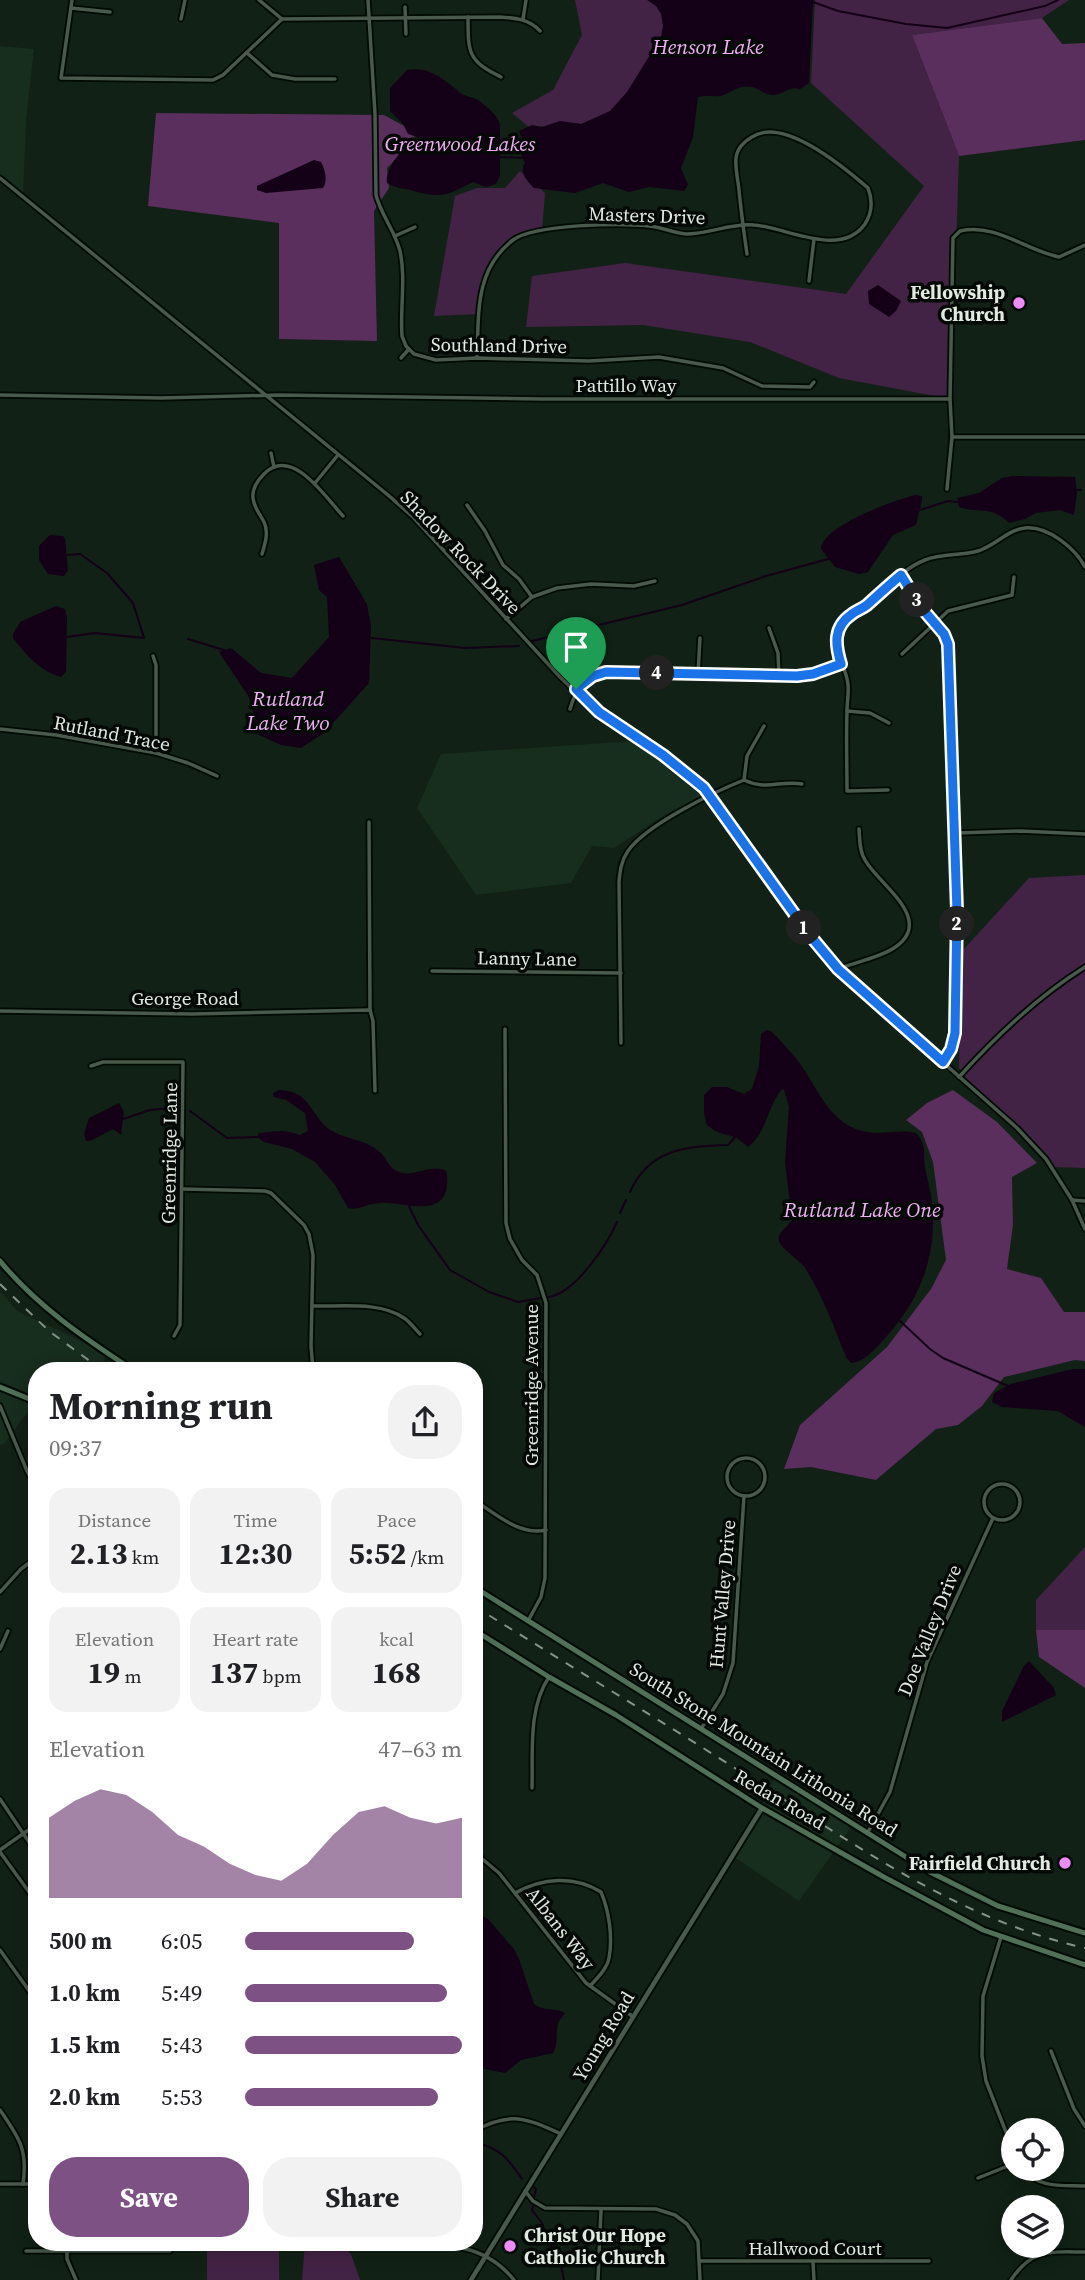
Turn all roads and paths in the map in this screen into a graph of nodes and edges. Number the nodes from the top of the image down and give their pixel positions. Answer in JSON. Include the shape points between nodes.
{"nodes":[{"id":1,"x":72,"y":0,"type":"edge"},
{"id":2,"x":185,"y":0,"type":"edge"},
{"id":3,"x":260,"y":0,"type":"edge"},
{"id":4,"x":369,"y":0,"type":"edge"},
{"id":5,"x":526,"y":0,"type":"edge"},
{"id":6,"x":405,"y":7,"type":"dead end"},
{"id":7,"x":71,"y":8,"type":"junction"},
{"id":8,"x":110,"y":12,"type":"dead end"},
{"id":9,"x":468,"y":17,"type":"junction"},
{"id":10,"x":181,"y":19,"type":"dead end"},
{"id":11,"x":282,"y":19,"type":"junction"},
{"id":12,"x":368,"y":19,"type":"junction"},
{"id":13,"x":406,"y":19,"type":"junction"},
{"id":14,"x":523,"y":19,"type":"junction"},
{"id":15,"x":540,"y":31,"type":"dead end"},
{"id":16,"x":406,"y":34,"type":"dead end"},
{"id":17,"x":247,"y":53,"type":"junction"},
{"id":18,"x":501,"y":77,"type":"dead end"},
{"id":19,"x":335,"y":79,"type":"dead end"},
{"id":20,"x":0,"y":178,"type":"edge"},
{"id":21,"x":743,"y":225,"type":"junction"},
{"id":22,"x":415,"y":227,"type":"dead end"},
{"id":23,"x":395,"y":236,"type":"junction"},
{"id":24,"x":814,"y":239,"type":"junction"},
{"id":25,"x":1085,"y":245,"type":"edge"},
{"id":26,"x":747,"y":254,"type":"dead end"},
{"id":27,"x":809,"y":281,"type":"dead end"},
{"id":28,"x":409,"y":349,"type":"junction"},
{"id":29,"x":401,"y":358,"type":"dead end"},
{"id":30,"x":477,"y":358,"type":"junction"},
{"id":31,"x":814,"y":382,"type":"dead end"},
{"id":32,"x":0,"y":395,"type":"edge"},
{"id":33,"x":266,"y":396,"type":"junction"},
{"id":34,"x":950,"y":399,"type":"junction"},
{"id":35,"x":1085,"y":437,"type":"edge"},
{"id":36,"x":952,"y":438,"type":"junction"},
{"id":37,"x":271,"y":453,"type":"dead end"},
{"id":38,"x":338,"y":455,"type":"junction"},
{"id":39,"x":274,"y":467,"type":"junction"},
{"id":40,"x":315,"y":484,"type":"junction"},
{"id":41,"x":947,"y":489,"type":"dead end"},
{"id":42,"x":467,"y":505,"type":"dead end"},
{"id":43,"x":343,"y":516,"type":"dead end"},
{"id":44,"x":262,"y":554,"type":"dead end"},
{"id":45,"x":1085,"y":567,"type":"edge"},
{"id":46,"x":901,"y":575,"type":"junction"},
{"id":47,"x":1014,"y":577,"type":"dead end"},
{"id":48,"x":655,"y":581,"type":"dead end"},
{"id":49,"x":532,"y":597,"type":"junction"},
{"id":50,"x":506,"y":619,"type":"junction"},
{"id":51,"x":934,"y":622,"type":"junction"},
{"id":52,"x":769,"y":628,"type":"dead end"},
{"id":53,"x":700,"y":638,"type":"dead end"},
{"id":54,"x":902,"y":654,"type":"dead end"},
{"id":55,"x":153,"y":656,"type":"dead end"},
{"id":56,"x":841,"y":664,"type":"junction"},
{"id":57,"x":698,"y":674,"type":"junction"},
{"id":58,"x":779,"y":676,"type":"junction"},
{"id":59,"x":576,"y":689,"type":"junction"},
{"id":60,"x":570,"y":709,"type":"dead end"},
{"id":61,"x":847,"y":711,"type":"junction"},
{"id":62,"x":889,"y":723,"type":"dead end"},
{"id":63,"x":764,"y":726,"type":"dead end"},
{"id":64,"x":0,"y":729,"type":"edge"},
{"id":65,"x":156,"y":753,"type":"junction"},
{"id":66,"x":217,"y":776,"type":"dead end"},
{"id":67,"x":744,"y":780,"type":"junction"},
{"id":68,"x":802,"y":784,"type":"dead end"},
{"id":69,"x":888,"y":790,"type":"dead end"},
{"id":70,"x":710,"y":794,"type":"junction"},
{"id":71,"x":369,"y":822,"type":"dead end"},
{"id":72,"x":859,"y":829,"type":"dead end"},
{"id":73,"x":956,"y":833,"type":"junction"},
{"id":74,"x":1085,"y":834,"type":"edge"},
{"id":75,"x":1085,"y":967,"type":"edge"},
{"id":76,"x":838,"y":969,"type":"junction"},
{"id":77,"x":432,"y":971,"type":"dead end"},
{"id":78,"x":621,"y":973,"type":"junction"},
{"id":79,"x":370,"y":1010,"type":"junction"},
{"id":80,"x":0,"y":1011,"type":"edge"},
{"id":81,"x":505,"y":1030,"type":"dead end"},
{"id":82,"x":621,"y":1043,"type":"dead end"},
{"id":83,"x":943,"y":1062,"type":"junction"},
{"id":84,"x":91,"y":1066,"type":"dead end"},
{"id":85,"x":959,"y":1077,"type":"junction"},
{"id":86,"x":375,"y":1091,"type":"dead end"},
{"id":87,"x":183,"y":1189,"type":"junction"},
{"id":88,"x":1072,"y":1200,"type":"junction"},
{"id":89,"x":1085,"y":1200,"type":"edge"},
{"id":90,"x":1085,"y":1229,"type":"edge"},
{"id":91,"x":0,"y":1261,"type":"edge"},
{"id":92,"x":312,"y":1306,"type":"junction"},
{"id":93,"x":419,"y":1334,"type":"dead end"},
{"id":94,"x":174,"y":1336,"type":"dead end"},
{"id":95,"x":121,"y":1362,"type":"edge"},
{"id":96,"x":313,"y":1362,"type":"edge"},
{"id":97,"x":0,"y":1387,"type":"edge"},
{"id":98,"x":28,"y":1398,"type":"edge"},
{"id":99,"x":0,"y":1406,"type":"edge"},
{"id":100,"x":28,"y":1473,"type":"edge"},
{"id":101,"x":744,"y":1496,"type":"junction"},
{"id":102,"x":483,"y":1506,"type":"edge"},
{"id":103,"x":992,"y":1518,"type":"junction"},
{"id":104,"x":546,"y":1530,"type":"junction"},
{"id":105,"x":28,"y":1564,"type":"edge"},
{"id":106,"x":0,"y":1592,"type":"edge"},
{"id":107,"x":483,"y":1593,"type":"edge"},
{"id":108,"x":528,"y":1621,"type":"junction"},
{"id":109,"x":8,"y":1631,"type":"dead end"},
{"id":110,"x":483,"y":1636,"type":"edge"},
{"id":111,"x":0,"y":1649,"type":"edge"},
{"id":112,"x":550,"y":1677,"type":"junction"},
{"id":113,"x":701,"y":1729,"type":"junction"},
{"id":114,"x":532,"y":1788,"type":"dead end"},
{"id":115,"x":0,"y":1799,"type":"edge"},
{"id":116,"x":762,"y":1808,"type":"junction"},
{"id":117,"x":28,"y":1830,"type":"edge"},
{"id":118,"x":23,"y":1833,"type":"junction"},
{"id":119,"x":867,"y":1834,"type":"junction"},
{"id":120,"x":28,"y":1840,"type":"edge"},
{"id":121,"x":0,"y":1851,"type":"edge"},
{"id":122,"x":483,"y":1859,"type":"edge"},
{"id":123,"x":28,"y":1890,"type":"edge"},
{"id":124,"x":515,"y":1893,"type":"junction"},
{"id":125,"x":1085,"y":1933,"type":"edge"},
{"id":126,"x":1001,"y":1937,"type":"junction"},
{"id":127,"x":0,"y":1950,"type":"edge"},
{"id":128,"x":1085,"y":1965,"type":"edge"},
{"id":129,"x":590,"y":1986,"type":"junction"},
{"id":130,"x":28,"y":1989,"type":"edge"},
{"id":131,"x":632,"y":2016,"type":"junction"},
{"id":132,"x":1051,"y":2051,"type":"dead end"},
{"id":133,"x":0,"y":2110,"type":"edge"},
{"id":134,"x":1001,"y":2119,"type":"edge"},
{"id":135,"x":483,"y":2126,"type":"edge"},
{"id":136,"x":1085,"y":2126,"type":"edge"},
{"id":137,"x":561,"y":2134,"type":"junction"},
{"id":138,"x":1001,"y":2169,"type":"edge"},
{"id":139,"x":978,"y":2178,"type":"dead end"},
{"id":140,"x":1037,"y":2181,"type":"edge"},
{"id":141,"x":0,"y":2184,"type":"edge"},
{"id":142,"x":23,"y":2184,"type":"junction"},
{"id":143,"x":28,"y":2184,"type":"edge"},
{"id":144,"x":1085,"y":2186,"type":"edge"},
{"id":145,"x":525,"y":2191,"type":"junction"},
{"id":146,"x":601,"y":2210,"type":"junction"},
{"id":147,"x":67,"y":2251,"type":"edge"},
{"id":148,"x":470,"y":2251,"type":"edge"},
{"id":149,"x":1085,"y":2252,"type":"edge"},
{"id":150,"x":484,"y":2257,"type":"junction"},
{"id":151,"x":700,"y":2261,"type":"junction"},
{"id":152,"x":929,"y":2261,"type":"dead end"},
{"id":153,"x":813,"y":2262,"type":"junction"},
{"id":154,"x":76,"y":2280,"type":"edge"},
{"id":155,"x":471,"y":2280,"type":"edge"},
{"id":156,"x":514,"y":2280,"type":"edge"},
{"id":157,"x":598,"y":2280,"type":"edge"},
{"id":158,"x":700,"y":2280,"type":"edge"},
{"id":159,"x":814,"y":2280,"type":"edge"},
{"id":160,"x":1011,"y":2280,"type":"edge"}],
"edges":[{"from":1,"to":7,"type":"street"},
{"from":2,"to":10,"type":"street"},
{"from":3,"to":11,"type":"street"},
{"from":4,"to":12,"type":"street","name":"Southland Drive"},
{"from":5,"to":14,"type":"street"},
{"from":6,"to":13,"type":"street"},
{"from":7,"to":8,"type":"street"},
{"from":7,"to":17,"type":"street","via":[[61,78],[213,80]]},
{"from":9,"to":13,"type":"street"},
{"from":9,"to":14,"type":"street"},
{"from":9,"to":18,"type":"street","via":[[472,59]]},
{"from":11,"to":12,"type":"street"},
{"from":11,"to":17,"type":"street"},
{"from":12,"to":13,"type":"street"},
{"from":12,"to":23,"type":"street","name":"Southland Drive","via":[[376,195]]},
{"from":13,"to":16,"type":"street"},
{"from":14,"to":15,"type":"street"},
{"from":17,"to":19,"type":"street","via":[[277,77]]},
{"from":20,"to":33,"type":"street","name":"Shadow Rock Drive"},
{"from":21,"to":24,"type":"street","name":"Masters Drive"},
{"from":21,"to":24,"type":"street","name":"Masters Drive","via":[[738,150],[757,133],[778,132],[803,141],[869,188],[869,216],[859,231]]},
{"from":21,"to":26,"type":"street","name":"Masters Drive"},
{"from":21,"to":30,"type":"street","name":"Masters Drive","via":[[685,234],[611,225],[522,235],[505,248],[480,290]]},
{"from":22,"to":23,"type":"street"},
{"from":23,"to":28,"type":"street","name":"Southland Drive","via":[[402,262],[402,335]]},
{"from":24,"to":27,"type":"street"},
{"from":25,"to":34,"type":"street","via":[[1059,257],[1000,234],[965,230],[956,234],[952,244]]},
{"from":28,"to":29,"type":"street"},
{"from":28,"to":30,"type":"street","name":"Southland Drive","via":[[423,358]]},
{"from":30,"to":31,"type":"street","name":"Southland Drive","via":[[589,361],[659,357],[723,368],[762,386],[810,387]]},
{"from":32,"to":33,"type":"street","name":"Pattillo Way"},
{"from":33,"to":34,"type":"street","name":"Pattillo Way"},
{"from":33,"to":38,"type":"street","name":"Shadow Rock Drive"},
{"from":34,"to":36,"type":"street"},
{"from":35,"to":36,"type":"street"},
{"from":36,"to":41,"type":"street"},
{"from":37,"to":39,"type":"street"},
{"from":38,"to":40,"type":"street"},
{"from":38,"to":50,"type":"street","name":"Shadow Rock Drive","via":[[413,517]]},
{"from":39,"to":40,"type":"street","via":[[302,471]]},
{"from":39,"to":44,"type":"street","via":[[262,476],[253,494],[266,527]]},
{"from":40,"to":43,"type":"street"},
{"from":42,"to":49,"type":"street","via":[[503,565]]},
{"from":45,"to":46,"type":"street","via":[[1066,545],[1026,528],[977,552],[922,561]]},
{"from":46,"to":51,"type":"street"},
{"from":46,"to":56,"type":"street","via":[[841,624],[836,642]]},
{"from":47,"to":51,"type":"street","via":[[1012,595],[956,607]]},
{"from":48,"to":49,"type":"street","via":[[617,587],[573,585]]},
{"from":49,"to":50,"type":"street"},
{"from":50,"to":59,"type":"street","name":"Shadow Rock Drive","via":[[559,677]]},
{"from":51,"to":54,"type":"street"},
{"from":51,"to":73,"type":"street","via":[[948,644]]},
{"from":52,"to":58,"type":"street","via":[[778,653]]},
{"from":53,"to":57,"type":"street"},
{"from":55,"to":65,"type":"street"},
{"from":56,"to":58,"type":"street","via":[[813,674]]},
{"from":56,"to":61,"type":"street","via":[[848,684]]},
{"from":57,"to":58,"type":"street"},
{"from":57,"to":59,"type":"street","via":[[606,672]]},
{"from":59,"to":60,"type":"street"},
{"from":59,"to":70,"type":"street","name":"Shadow Rock Drive","via":[[599,712]]},
{"from":61,"to":62,"type":"street","via":[[870,713]]},
{"from":61,"to":69,"type":"street","via":[[847,791]]},
{"from":63,"to":67,"type":"street","via":[[747,756]]},
{"from":64,"to":65,"type":"street","name":"Rutland Trace"},
{"from":65,"to":66,"type":"street","name":"Rutland Trace"},
{"from":67,"to":68,"type":"street","via":[[760,786]]},
{"from":67,"to":70,"type":"street"},
{"from":70,"to":76,"type":"street","name":"Shadow Rock Drive"},
{"from":70,"to":78,"type":"street","via":[[642,837],[623,859],[619,882]]},
{"from":71,"to":79,"type":"street"},
{"from":72,"to":76,"type":"street","via":[[865,861],[904,907],[908,927],[895,947]]},
{"from":73,"to":74,"type":"street"},
{"from":73,"to":83,"type":"street","via":[[955,1033]]},
{"from":75,"to":85,"type":"street","via":[[1003,1030]]},
{"from":76,"to":83,"type":"street","name":"Shadow Rock Drive"},
{"from":77,"to":78,"type":"street","name":"Lanny Lane"},
{"from":78,"to":82,"type":"street"},
{"from":79,"to":80,"type":"street","name":"George Road","via":[[192,1014]]},
{"from":79,"to":86,"type":"street"},
{"from":81,"to":104,"type":"street","name":"Greenridge Avenue","via":[[506,1223],[522,1261],[537,1275],[546,1303]]},
{"from":83,"to":85,"type":"street","name":"Shadow Rock Drive"},
{"from":84,"to":87,"type":"street","name":"Greenridge Lane","via":[[183,1062]]},
{"from":85,"to":88,"type":"street","name":"Shadow Rock Drive","via":[[1046,1159]]},
{"from":87,"to":92,"type":"street","via":[[271,1193],[309,1234]]},
{"from":87,"to":94,"type":"street","name":"Greenridge Lane","via":[[180,1325]]},
{"from":88,"to":89,"type":"street"},
{"from":88,"to":90,"type":"street","name":"Shadow Rock Drive"},
{"from":91,"to":95,"type":"main road","via":[[61,1321]]},
{"from":92,"to":93,"type":"street","via":[[391,1312]]},
{"from":92,"to":96,"type":"street"},
{"from":97,"to":98,"type":"main road"},
{"from":99,"to":100,"type":"street"},
{"from":101,"to":101,"type":"street","name":"Hunt Valley Drive","via":[[761,1489],[765,1481],[762,1466],[750,1459],[733,1462],[728,1474],[731,1486]]},
{"from":101,"to":113,"type":"street","name":"Hunt Valley Drive","via":[[733,1662],[723,1694]]},
{"from":102,"to":104,"type":"street","via":[[519,1528]]},
{"from":103,"to":103,"type":"street","name":"Doe Valley Drive","via":[[1004,1521],[1015,1516],[1020,1498],[1014,1488],[997,1485],[987,1493],[984,1504]]},
{"from":103,"to":119,"type":"street","name":"Doe Valley Drive","via":[[927,1662],[890,1792]]},
{"from":104,"to":108,"type":"street","name":"Greenridge Avenue","via":[[545,1578]]},
{"from":105,"to":106,"type":"street"},
{"from":107,"to":108,"type":"main road","name":"South Stone Mountain Lithonia Road"},
{"from":108,"to":113,"type":"main road","name":"South Stone Mountain Lithonia Road"},
{"from":109,"to":111,"type":"street"},
{"from":110,"to":112,"type":"main road","name":"Redan Road"},
{"from":112,"to":114,"type":"street","via":[[536,1708]]},
{"from":112,"to":116,"type":"main road","name":"Redan Road"},
{"from":113,"to":119,"type":"main road","name":"South Stone Mountain Lithonia Road"},
{"from":115,"to":118,"type":"street"},
{"from":116,"to":126,"type":"main road","name":"Redan Road"},
{"from":116,"to":131,"type":"street","name":"Young Road"},
{"from":117,"to":118,"type":"street"},
{"from":118,"to":120,"type":"street"},
{"from":118,"to":121,"type":"street"},
{"from":119,"to":125,"type":"main road","name":"South Stone Mountain Lithonia Road","via":[[986,1900]]},
{"from":121,"to":123,"type":"street"},
{"from":122,"to":124,"type":"street","name":"Albans Way"},
{"from":124,"to":129,"type":"street","name":"Albans Way"},
{"from":124,"to":129,"type":"street","via":[[540,1881],[560,1880],[601,1892],[609,1917],[609,1959]]},
{"from":126,"to":128,"type":"main road","name":"Redan Road"},
{"from":126,"to":134,"type":"street","via":[[983,1996],[982,2056]]},
{"from":127,"to":130,"type":"street"},
{"from":129,"to":131,"type":"street","name":"Albans Way"},
{"from":131,"to":137,"type":"street","name":"Young Road"},
{"from":132,"to":136,"type":"street"},
{"from":133,"to":142,"type":"street","via":[[21,2141],[26,2164]]},
{"from":135,"to":137,"type":"street","via":[[527,2119]]},
{"from":137,"to":145,"type":"street","name":"Young Road"},
{"from":138,"to":139,"type":"street"},
{"from":140,"to":144,"type":"street"},
{"from":141,"to":142,"type":"street"},
{"from":142,"to":143,"type":"street"},
{"from":145,"to":146,"type":"street","via":[[545,2208]]},
{"from":145,"to":150,"type":"street","name":"Young Road"},
{"from":146,"to":151,"type":"street","via":[[656,2209],[675,2215],[695,2235]]},
{"from":146,"to":157,"type":"street"},
{"from":147,"to":154,"type":"street"},
{"from":148,"to":150,"type":"street"},
{"from":149,"to":160,"type":"street","via":[[1039,2254]]},
{"from":150,"to":155,"type":"street","name":"Young Road"},
{"from":150,"to":156,"type":"street"},
{"from":151,"to":153,"type":"street","name":"Hallwood Court"},
{"from":151,"to":158,"type":"street"},
{"from":152,"to":153,"type":"street","name":"Hallwood Court"},
{"from":153,"to":159,"type":"street"}]}
